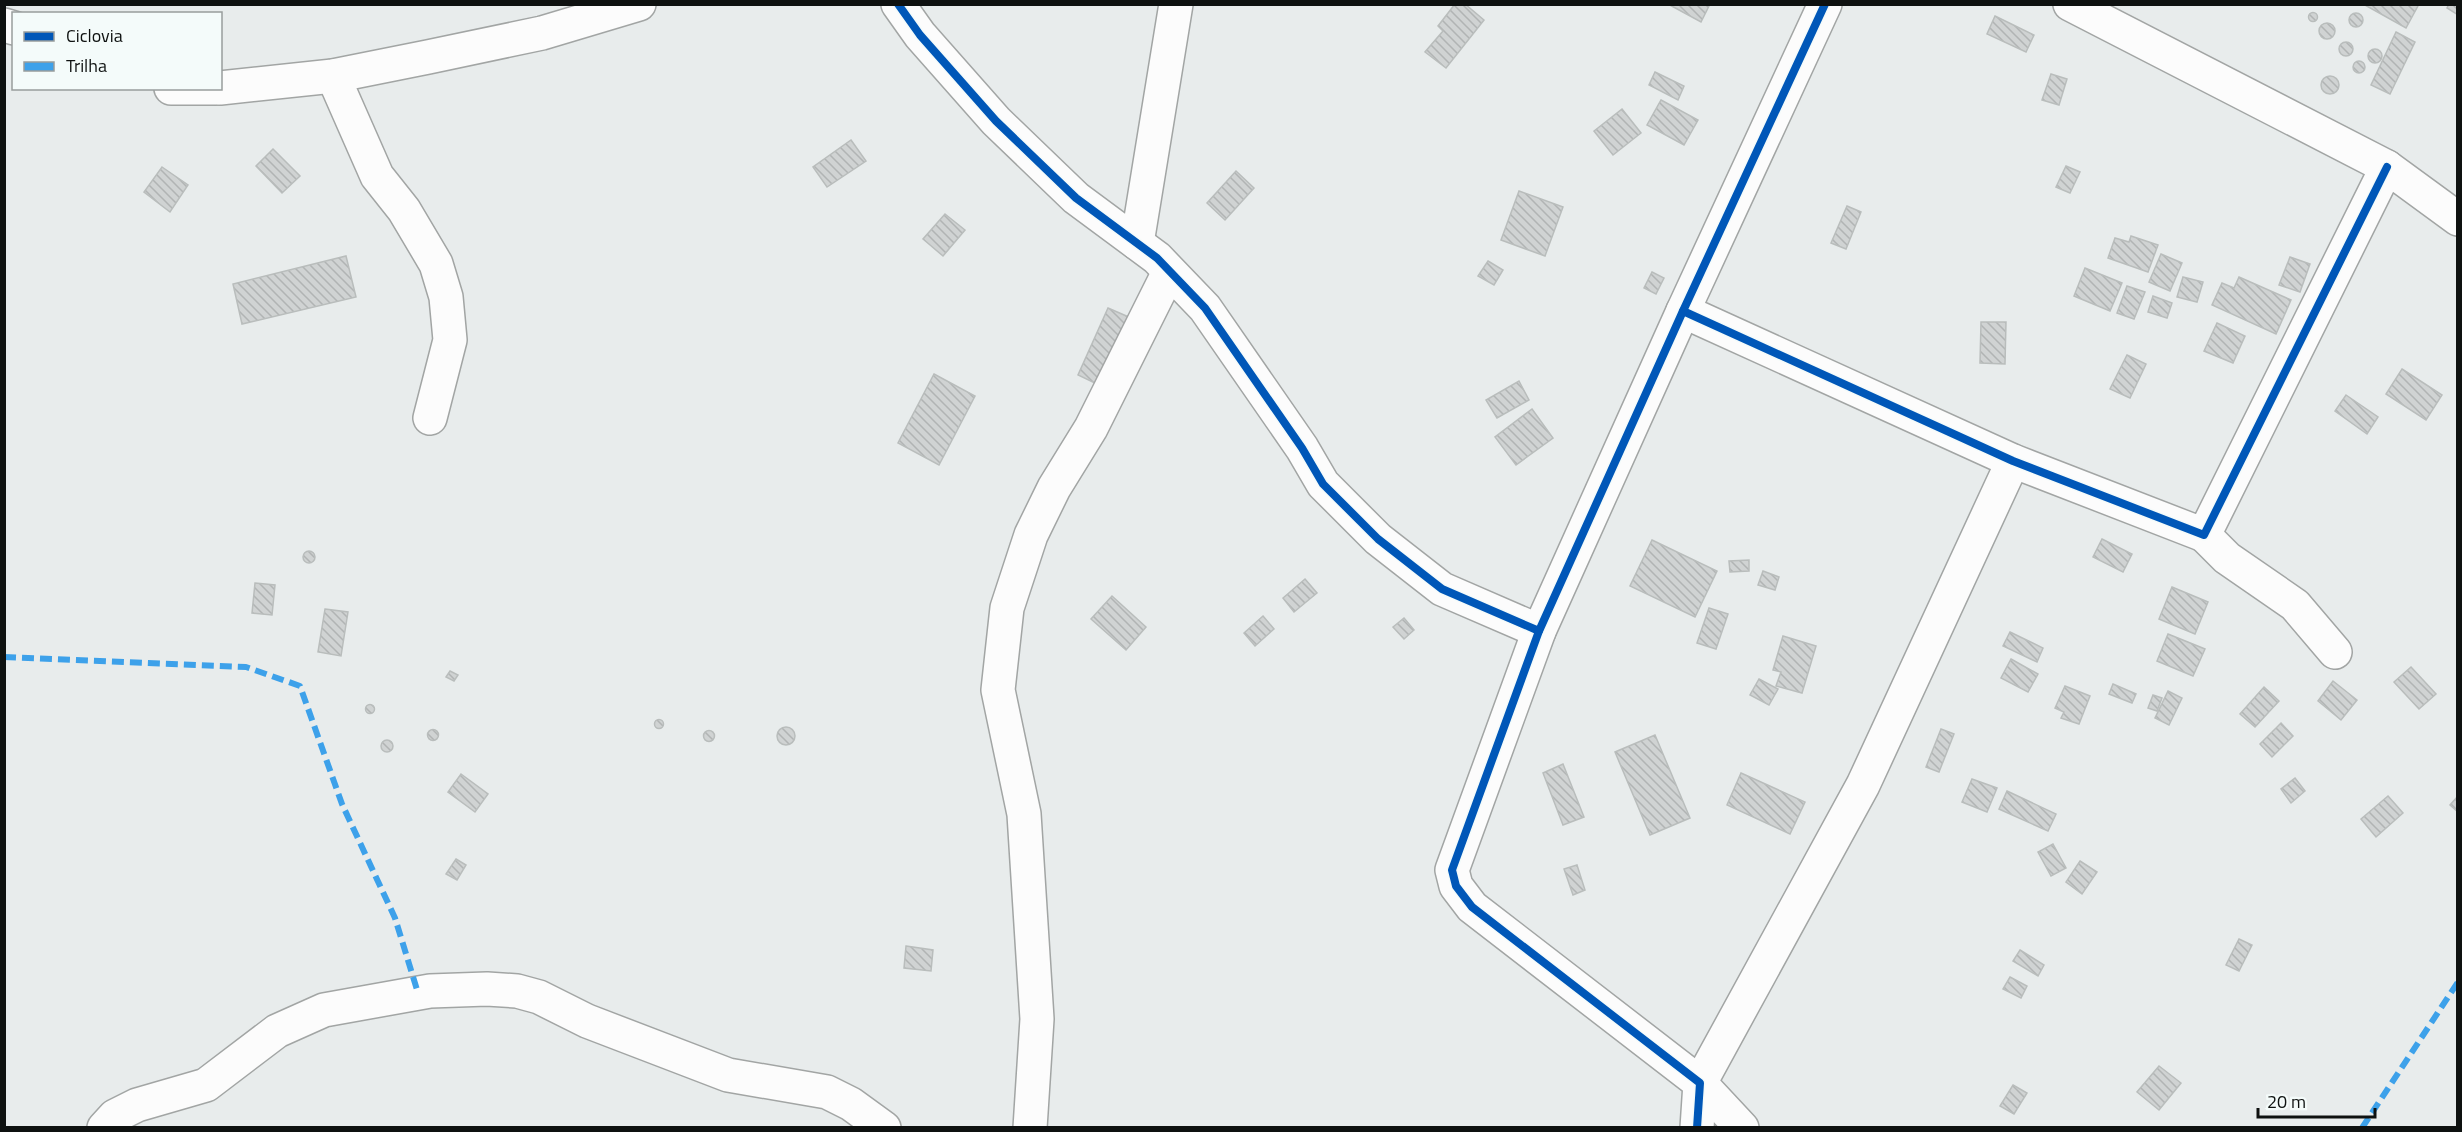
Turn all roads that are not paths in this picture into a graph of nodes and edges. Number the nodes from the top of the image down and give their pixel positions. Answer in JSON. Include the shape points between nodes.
{"nodes":[{"id":1,"x":639,"y":4,"type":"edge"},
{"id":2,"x":898,"y":4,"type":"edge"},
{"id":3,"x":1176,"y":4,"type":"edge"},
{"id":4,"x":2070,"y":4,"type":"edge"},
{"id":5,"x":1817,"y":7,"type":"edge"},
{"id":6,"x":333,"y":76,"type":"junction"},
{"id":7,"x":222,"y":88,"type":"edge"},
{"id":8,"x":2386,"y":167,"type":"junction"},
{"id":9,"x":2457,"y":219,"type":"edge"},
{"id":10,"x":1137,"y":243,"type":"junction"},
{"id":11,"x":1169,"y":272,"type":"junction"},
{"id":12,"x":1683,"y":312,"type":"junction"},
{"id":13,"x":430,"y":418,"type":"dead end"},
{"id":14,"x":2013,"y":461,"type":"junction"},
{"id":15,"x":2204,"y":535,"type":"junction"},
{"id":16,"x":1539,"y":631,"type":"junction"},
{"id":17,"x":2335,"y":652,"type":"dead end"},
{"id":18,"x":1700,"y":1083,"type":"junction"},
{"id":19,"x":104,"y":1128,"type":"edge"},
{"id":20,"x":884,"y":1128,"type":"edge"},
{"id":21,"x":1030,"y":1128,"type":"edge"},
{"id":22,"x":1697,"y":1128,"type":"edge"},
{"id":23,"x":1742,"y":1128,"type":"edge"}],
"edges":[{"from":1,"to":6,"type":"street","via":[[542,33]]},
{"from":2,"to":10,"type":"street","via":[[920,35],[996,121],[1076,198]]},
{"from":3,"to":10,"type":"street"},
{"from":4,"to":8,"type":"street"},
{"from":5,"to":12,"type":"street"},
{"from":6,"to":7,"type":"street"},
{"from":6,"to":13,"type":"street","via":[[377,176],[404,210],[436,264],[446,297],[450,340]]},
{"from":8,"to":9,"type":"street"},
{"from":8,"to":15,"type":"street"},
{"from":10,"to":11,"type":"street"},
{"from":11,"to":16,"type":"street","via":[[1205,308],[1323,484],[1378,539],[1442,589]]},
{"from":11,"to":21,"type":"street","via":[[1091,428],[1030,535],[1007,608],[998,690],[1024,814],[1037,1019]]},
{"from":12,"to":14,"type":"street"},
{"from":12,"to":16,"type":"street"},
{"from":14,"to":15,"type":"street"},
{"from":14,"to":18,"type":"street","via":[[1863,785]]},
{"from":15,"to":17,"type":"street","via":[[2227,558],[2295,606]]},
{"from":16,"to":18,"type":"street","via":[[1452,870],[1456,886],[1472,907]]},
{"from":18,"to":22,"type":"street"},
{"from":18,"to":23,"type":"street"},
{"from":19,"to":20,"type":"street","via":[[137,1105],[206,1085],[277,1031],[324,1010],[430,991],[487,989],[539,997],[587,1021],[728,1075],[827,1092]]}]}
